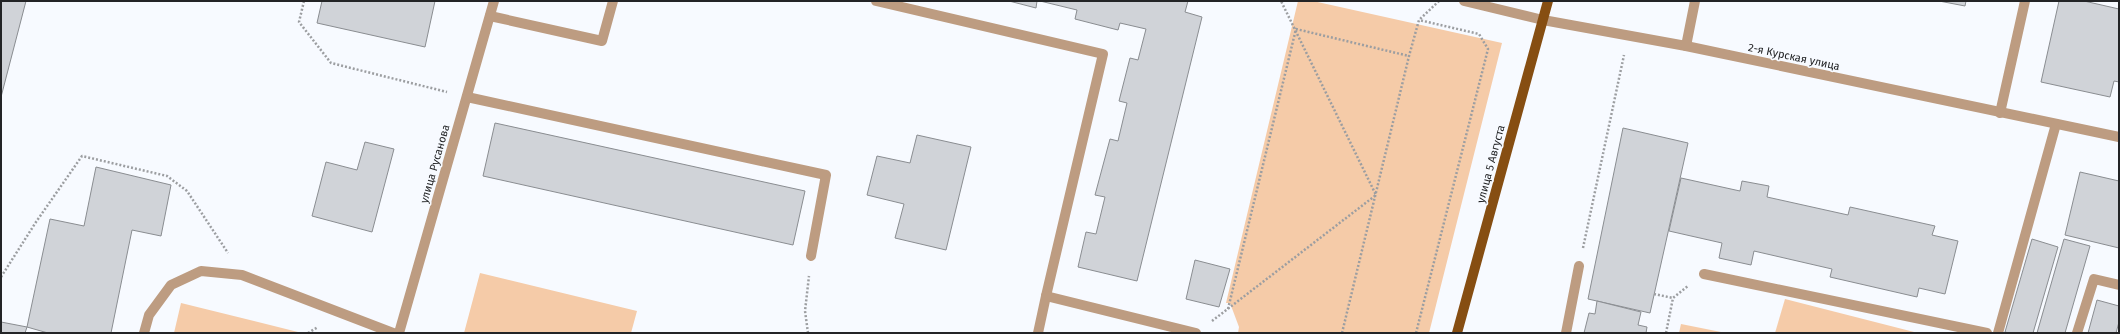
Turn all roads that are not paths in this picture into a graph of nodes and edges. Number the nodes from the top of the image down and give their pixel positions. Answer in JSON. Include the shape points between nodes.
{"nodes":[{"id":1,"x":494,"y":1,"type":"edge"},
{"id":2,"x":613,"y":1,"type":"edge"},
{"id":3,"x":876,"y":1,"type":"edge"},
{"id":4,"x":1464,"y":1,"type":"edge"},
{"id":5,"x":1548,"y":1,"type":"edge"},
{"id":6,"x":1695,"y":1,"type":"edge"},
{"id":7,"x":2025,"y":1,"type":"edge"},
{"id":8,"x":490,"y":16,"type":"junction"},
{"id":9,"x":1543,"y":20,"type":"junction"},
{"id":10,"x":1686,"y":46,"type":"junction"},
{"id":11,"x":467,"y":97,"type":"junction"},
{"id":12,"x":2000,"y":113,"type":"junction"},
{"id":13,"x":2056,"y":124,"type":"junction"},
{"id":14,"x":2119,"y":137,"type":"edge"},
{"id":15,"x":811,"y":256,"type":"road end"},
{"id":16,"x":1579,"y":266,"type":"road end"},
{"id":17,"x":1704,"y":274,"type":"road end"},
{"id":18,"x":2119,"y":285,"type":"edge"},
{"id":19,"x":1046,"y":296,"type":"junction"},
{"id":20,"x":144,"y":333,"type":"edge"},
{"id":21,"x":393,"y":333,"type":"edge"},
{"id":22,"x":399,"y":333,"type":"edge"},
{"id":23,"x":1038,"y":333,"type":"edge"},
{"id":24,"x":1196,"y":333,"type":"edge"},
{"id":25,"x":1457,"y":333,"type":"edge"},
{"id":26,"x":1566,"y":333,"type":"edge"},
{"id":27,"x":1987,"y":333,"type":"edge"},
{"id":28,"x":1998,"y":333,"type":"edge"},
{"id":29,"x":2077,"y":333,"type":"edge"}],
"edges":[{"from":1,"to":8,"type":"street","name":"улица Русанова"},
{"from":2,"to":8,"type":"street","via":[[602,41]]},
{"from":3,"to":19,"type":"street","via":[[1103,54]]},
{"from":4,"to":9,"type":"street","name":"2-я Курская улица"},
{"from":5,"to":9,"type":"main road","name":"улица 5 Августа"},
{"from":6,"to":10,"type":"street"},
{"from":7,"to":12,"type":"street"},
{"from":8,"to":11,"type":"street","name":"улица Русанова"},
{"from":9,"to":10,"type":"street","name":"2-я Курская улица"},
{"from":9,"to":25,"type":"main road","name":"улица 5 Августа"},
{"from":10,"to":12,"type":"street","name":"2-я Курская улица"},
{"from":11,"to":15,"type":"street","via":[[826,176]]},
{"from":11,"to":22,"type":"street","name":"улица Русанова"},
{"from":12,"to":13,"type":"street","name":"2-я Курская улица"},
{"from":13,"to":14,"type":"street","name":"2-я Курская улица"},
{"from":13,"to":28,"type":"street"},
{"from":16,"to":26,"type":"street"},
{"from":17,"to":27,"type":"street"},
{"from":18,"to":29,"type":"street","via":[[2094,279]]},
{"from":19,"to":23,"type":"street"},
{"from":19,"to":24,"type":"street"},
{"from":20,"to":21,"type":"street","via":[[149,315],[171,285],[201,271],[242,275]]}]}
